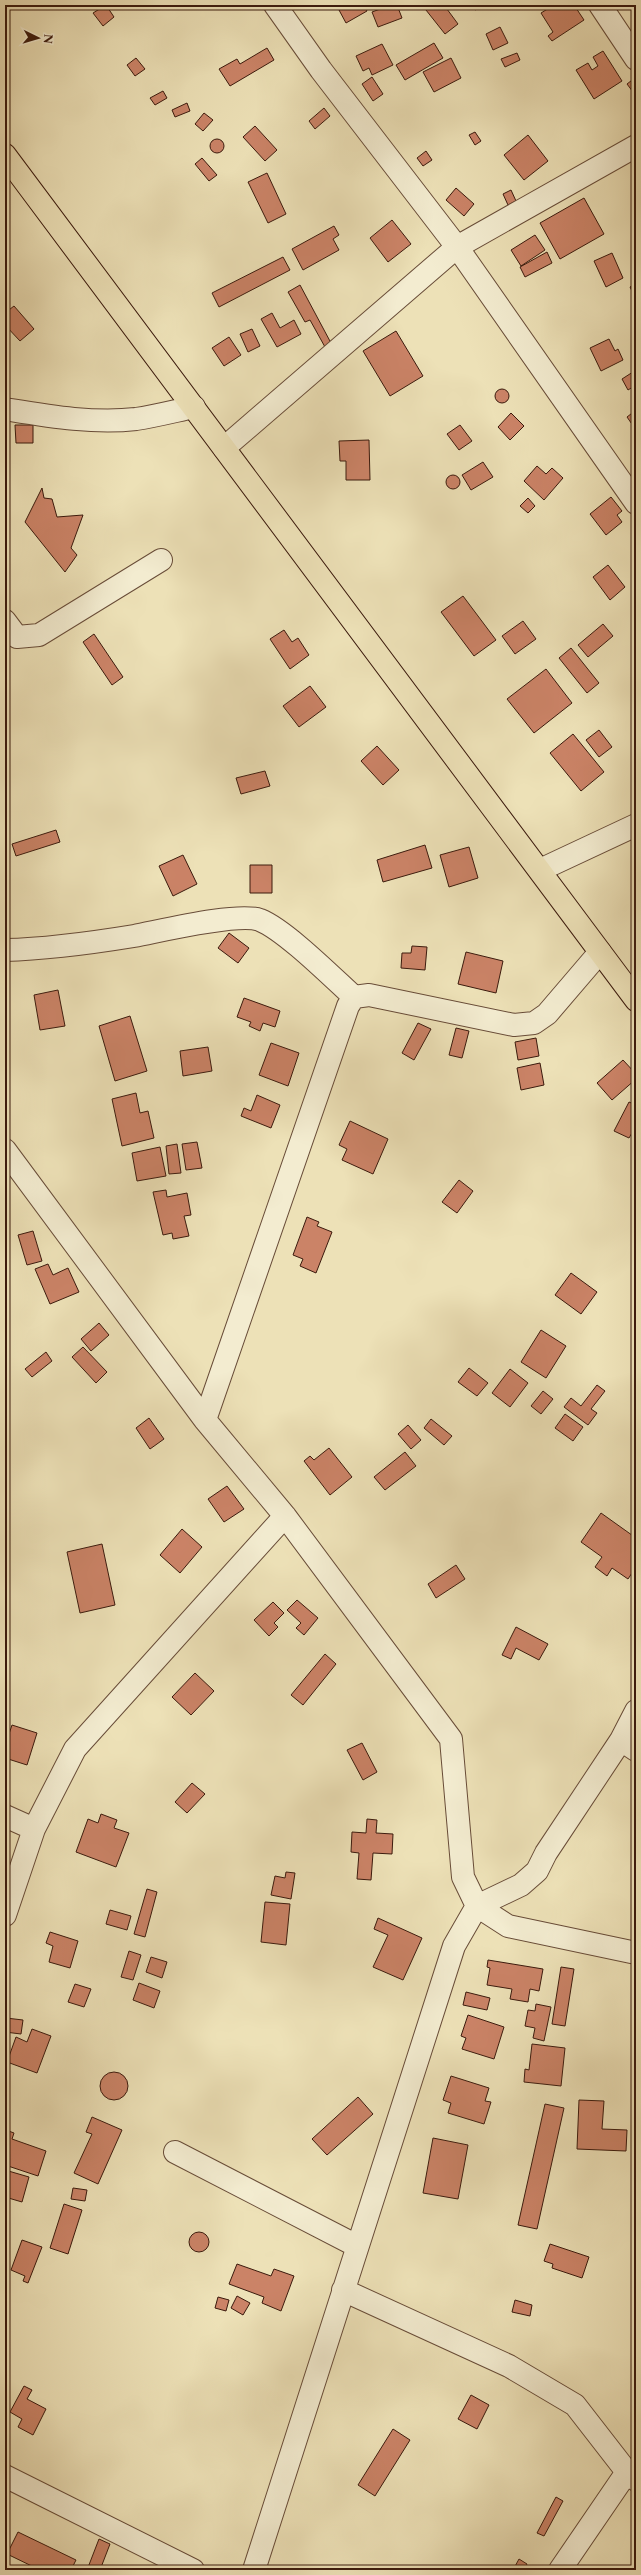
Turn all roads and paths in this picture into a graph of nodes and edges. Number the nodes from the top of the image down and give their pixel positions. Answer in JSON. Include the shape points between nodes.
{"nodes":[{"id":1,"x":275,"y":5,"type":"edge"},
{"id":2,"x":600,"y":5,"type":"edge"},
{"id":3,"x":636,"y":58,"type":"edge"},
{"id":4,"x":636,"y":146,"type":"edge"},
{"id":5,"x":5,"y":155,"type":"edge"},
{"id":6,"x":457,"y":247,"type":"junction"},
{"id":7,"x":194,"y":407,"type":"junction"},
{"id":8,"x":5,"y":409,"type":"edge"},
{"id":9,"x":224,"y":448,"type":"junction"},
{"id":10,"x":636,"y":503,"type":"edge"},
{"id":11,"x":161,"y":560,"type":"dead end"},
{"id":12,"x":5,"y":621,"type":"edge"},
{"id":13,"x":636,"y":825,"type":"edge"},
{"id":14,"x":540,"y":870,"type":"junction"},
{"id":15,"x":5,"y":950,"type":"edge"},
{"id":16,"x":600,"y":952,"type":"junction"},
{"id":17,"x":354,"y":996,"type":"junction"},
{"id":18,"x":636,"y":1000,"type":"edge"},
{"id":19,"x":5,"y":1150,"type":"edge"},
{"id":20,"x":205,"y":1420,"type":"junction"},
{"id":21,"x":285,"y":1516,"type":"junction"},
{"id":22,"x":636,"y":1711,"type":"edge"},
{"id":23,"x":628,"y":1745,"type":"edge"},
{"id":24,"x":5,"y":1816,"type":"edge"},
{"id":25,"x":34,"y":1829,"type":"junction"},
{"id":26,"x":477,"y":1906,"type":"junction"},
{"id":27,"x":5,"y":1915,"type":"edge"},
{"id":28,"x":636,"y":1953,"type":"edge"},
{"id":29,"x":175,"y":2152,"type":"dead end"},
{"id":30,"x":357,"y":2246,"type":"junction"},
{"id":31,"x":343,"y":2290,"type":"junction"},
{"id":32,"x":5,"y":2476,"type":"edge"},
{"id":33,"x":631,"y":2476,"type":"edge"},
{"id":34,"x":193,"y":2570,"type":"edge"},
{"id":35,"x":254,"y":2570,"type":"edge"},
{"id":36,"x":560,"y":2570,"type":"edge"}],
"edges":[{"from":1,"to":6,"type":"street","via":[[320,70]]},
{"from":2,"to":3,"type":"street"},
{"from":4,"to":6,"type":"street"},
{"from":5,"to":7,"type":"highway"},
{"from":6,"to":9,"type":"street"},
{"from":6,"to":10,"type":"street"},
{"from":7,"to":8,"type":"street","via":[[136,419],[108,420],[58,418]]},
{"from":7,"to":9,"type":"highway"},
{"from":9,"to":14,"type":"highway"},
{"from":11,"to":12,"type":"street","via":[[39,635],[17,637]]},
{"from":13,"to":14,"type":"street"},
{"from":14,"to":16,"type":"highway"},
{"from":15,"to":17,"type":"street","via":[[46,949],[250,918],[281,934]]},
{"from":16,"to":17,"type":"street","via":[[547,1014],[534,1023],[514,1025],[369,996]]},
{"from":16,"to":18,"type":"highway"},
{"from":17,"to":20,"type":"street","via":[[348,1006]]},
{"from":19,"to":20,"type":"street"},
{"from":20,"to":21,"type":"street"},
{"from":21,"to":25,"type":"street","via":[[75,1749]]},
{"from":21,"to":26,"type":"street","via":[[451,1739],[463,1877]]},
{"from":22,"to":23,"type":"street"},
{"from":23,"to":26,"type":"street","via":[[546,1853],[537,1871],[521,1884]]},
{"from":24,"to":25,"type":"street"},
{"from":25,"to":27,"type":"street"},
{"from":26,"to":28,"type":"street","via":[[508,1926]]},
{"from":26,"to":30,"type":"street","via":[[454,1946],[446,1967]]},
{"from":29,"to":30,"type":"street"},
{"from":30,"to":31,"type":"street"},
{"from":31,"to":33,"type":"street","via":[[509,2366],[575,2405]]},
{"from":31,"to":35,"type":"street"},
{"from":32,"to":34,"type":"street"},
{"from":33,"to":36,"type":"street"}]}
